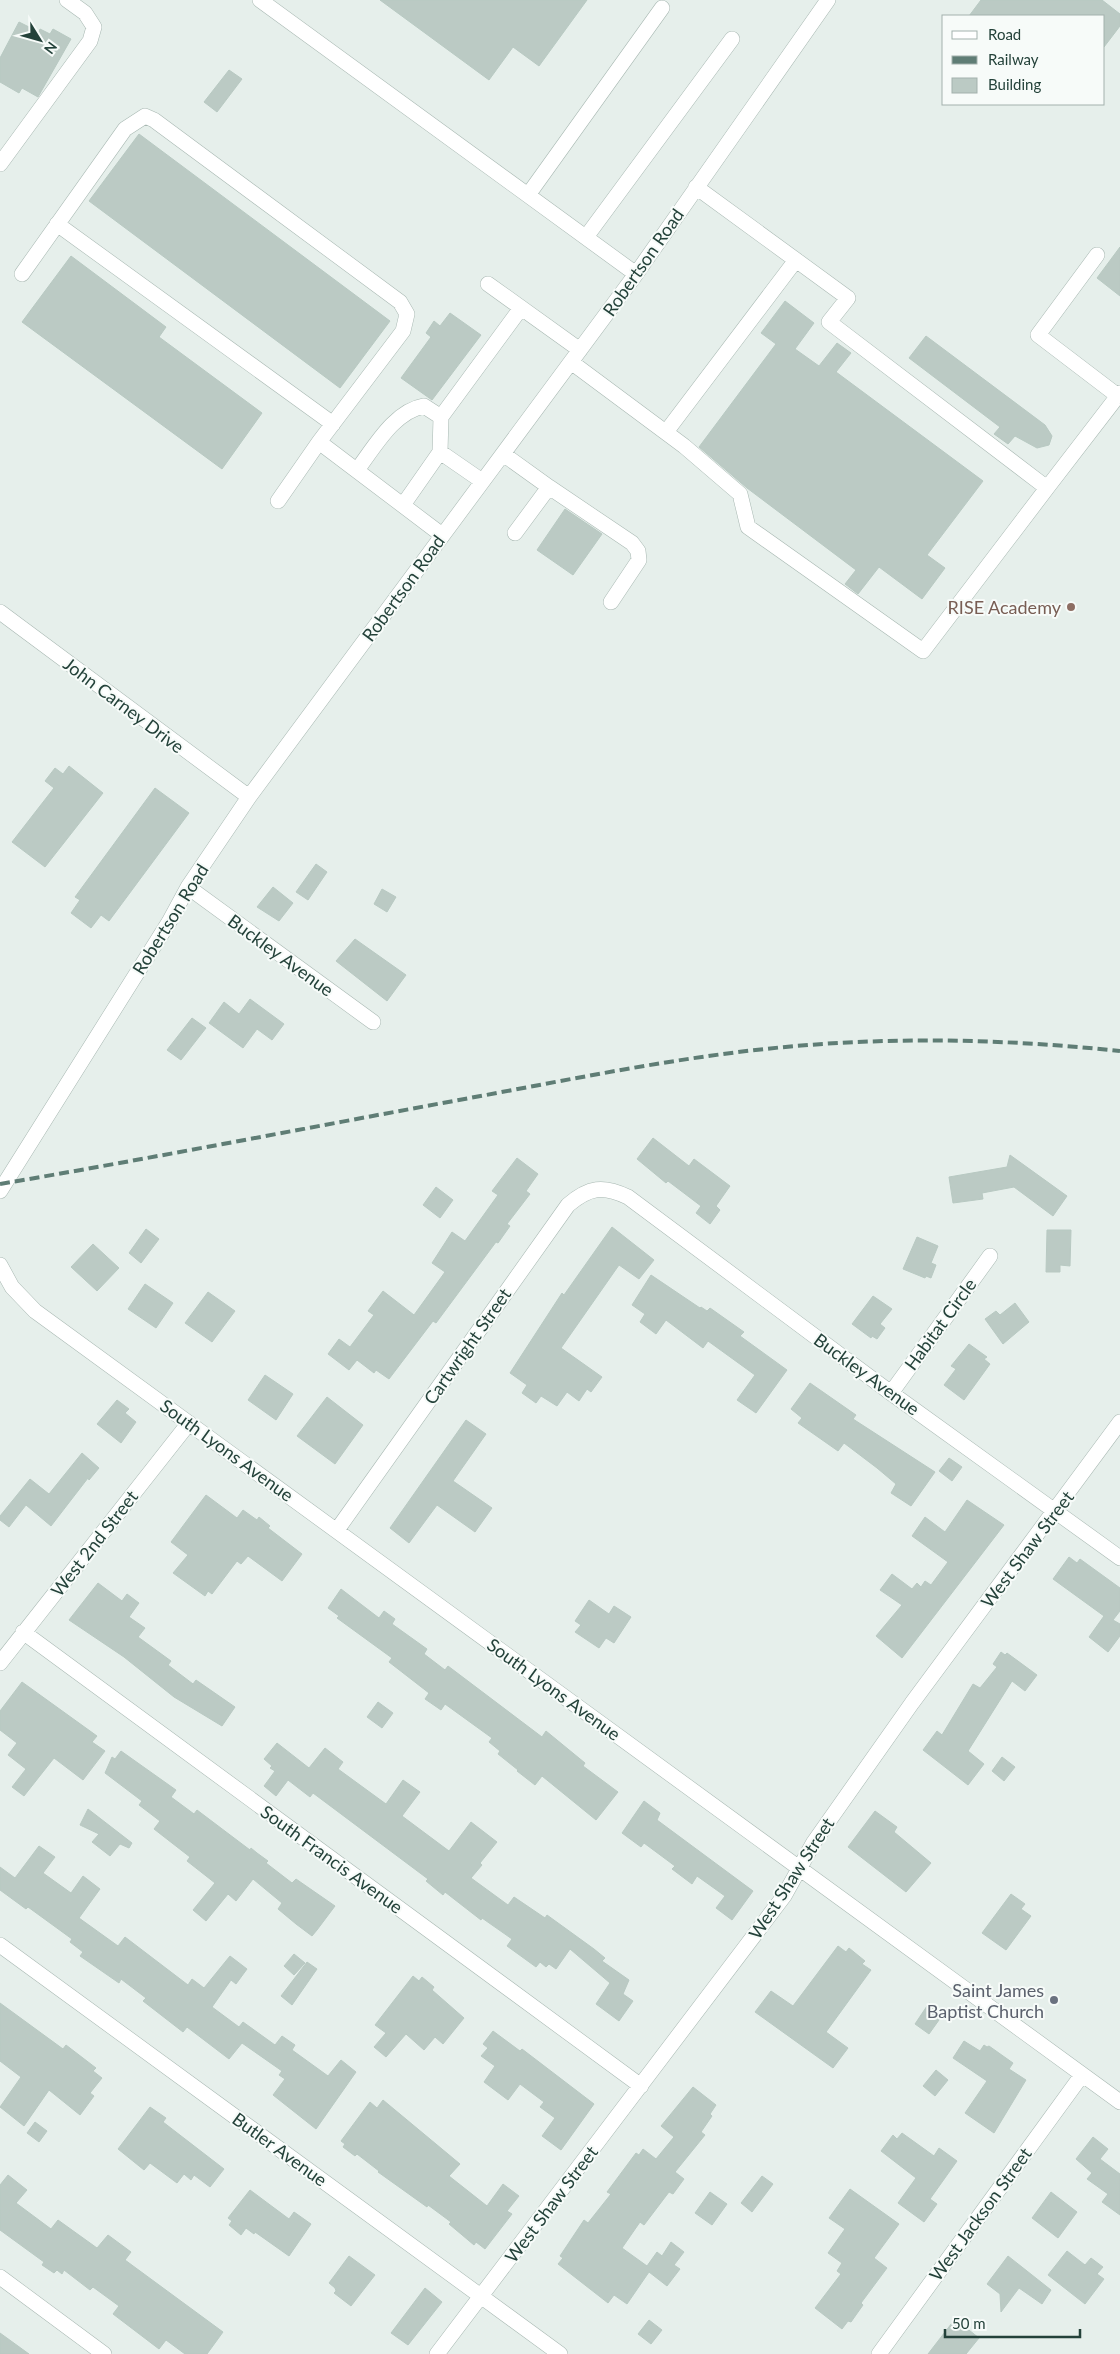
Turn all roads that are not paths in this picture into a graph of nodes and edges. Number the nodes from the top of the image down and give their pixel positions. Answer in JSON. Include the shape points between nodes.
{"nodes":[{"id":1,"x":67,"y":0,"type":"edge"},
{"id":2,"x":260,"y":0,"type":"edge"},
{"id":3,"x":828,"y":0,"type":"edge"},
{"id":4,"x":662,"y":8,"type":"dead end"},
{"id":5,"x":732,"y":39,"type":"dead end"},
{"id":6,"x":0,"y":164,"type":"edge"},
{"id":7,"x":696,"y":187,"type":"junction"},
{"id":8,"x":528,"y":196,"type":"junction"},
{"id":9,"x":57,"y":224,"type":"junction"},
{"id":10,"x":586,"y":237,"type":"junction"},
{"id":11,"x":1097,"y":255,"type":"dead end"},
{"id":12,"x":796,"y":260,"type":"junction"},
{"id":13,"x":22,"y":274,"type":"dead end"},
{"id":14,"x":636,"y":274,"type":"junction"},
{"id":15,"x":488,"y":284,"type":"dead end"},
{"id":16,"x":521,"y":308,"type":"junction"},
{"id":17,"x":575,"y":356,"type":"junction"},
{"id":18,"x":1119,"y":394,"type":"edge"},
{"id":19,"x":441,"y":417,"type":"junction"},
{"id":20,"x":332,"y":424,"type":"junction"},
{"id":21,"x":666,"y":432,"type":"junction"},
{"id":22,"x":319,"y":442,"type":"junction"},
{"id":23,"x":440,"y":452,"type":"junction"},
{"id":24,"x":503,"y":454,"type":"junction"},
{"id":25,"x":357,"y":470,"type":"junction"},
{"id":26,"x":482,"y":481,"type":"junction"},
{"id":27,"x":549,"y":487,"type":"junction"},
{"id":28,"x":1047,"y":488,"type":"junction"},
{"id":29,"x":278,"y":501,"type":"dead end"},
{"id":30,"x":403,"y":505,"type":"junction"},
{"id":31,"x":515,"y":533,"type":"dead end"},
{"id":32,"x":442,"y":535,"type":"junction"},
{"id":33,"x":611,"y":602,"type":"dead end"},
{"id":34,"x":0,"y":612,"type":"edge"},
{"id":35,"x":249,"y":797,"type":"junction"},
{"id":36,"x":188,"y":888,"type":"junction"},
{"id":37,"x":373,"y":1022,"type":"dead end"},
{"id":38,"x":614,"y":1190,"type":"joint"},
{"id":39,"x":0,"y":1191,"type":"edge"},
{"id":40,"x":990,"y":1256,"type":"dead end"},
{"id":41,"x":0,"y":1265,"type":"edge"},
{"id":42,"x":891,"y":1393,"type":"junction"},
{"id":43,"x":1120,"y":1422,"type":"edge"},
{"id":44,"x":189,"y":1423,"type":"junction"},
{"id":45,"x":1055,"y":1512,"type":"junction"},
{"id":46,"x":336,"y":1530,"type":"junction"},
{"id":47,"x":1120,"y":1558,"type":"edge"},
{"id":48,"x":23,"y":1632,"type":"junction"},
{"id":49,"x":0,"y":1664,"type":"edge"},
{"id":50,"x":799,"y":1869,"type":"junction"},
{"id":51,"x":0,"y":1945,"type":"edge"},
{"id":52,"x":1082,"y":2075,"type":"junction"},
{"id":53,"x":641,"y":2086,"type":"junction"},
{"id":54,"x":1120,"y":2102,"type":"edge"},
{"id":55,"x":0,"y":2277,"type":"edge"},
{"id":56,"x":481,"y":2296,"type":"junction"},
{"id":57,"x":104,"y":2354,"type":"edge"},
{"id":58,"x":437,"y":2354,"type":"edge"},
{"id":59,"x":560,"y":2354,"type":"edge"},
{"id":60,"x":879,"y":2354,"type":"edge"}],
"edges":[{"from":1,"to":6,"type":"street","via":[[85,13],[94,27],[90,42]]},
{"from":2,"to":8,"type":"street"},
{"from":3,"to":7,"type":"street","name":"Robertson Road"},
{"from":4,"to":8,"type":"street"},
{"from":5,"to":10,"type":"street"},
{"from":7,"to":12,"type":"street"},
{"from":7,"to":14,"type":"street","name":"Robertson Road"},
{"from":8,"to":10,"type":"street"},
{"from":9,"to":13,"type":"street"},
{"from":9,"to":20,"type":"street"},
{"from":9,"to":20,"type":"street","via":[[125,129],[145,116],[154,120],[400,302],[407,314],[403,331]]},
{"from":10,"to":14,"type":"street"},
{"from":11,"to":18,"type":"street","via":[[1038,335]]},
{"from":12,"to":21,"type":"street"},
{"from":12,"to":28,"type":"street","via":[[848,298],[829,322]]},
{"from":14,"to":17,"type":"street","name":"Robertson Road"},
{"from":15,"to":16,"type":"street"},
{"from":16,"to":17,"type":"street"},
{"from":16,"to":19,"type":"street"},
{"from":17,"to":21,"type":"street"},
{"from":17,"to":24,"type":"street","name":"Robertson Road"},
{"from":18,"to":28,"type":"street"},
{"from":19,"to":23,"type":"street"},
{"from":19,"to":25,"type":"street","via":[[424,406],[415,408],[384,434]]},
{"from":20,"to":22,"type":"street"},
{"from":21,"to":28,"type":"street","via":[[740,494],[748,527],[923,650]]},
{"from":22,"to":25,"type":"street"},
{"from":22,"to":29,"type":"street"},
{"from":23,"to":26,"type":"street"},
{"from":23,"to":30,"type":"street"},
{"from":24,"to":26,"type":"street","name":"Robertson Road"},
{"from":24,"to":27,"type":"street"},
{"from":25,"to":30,"type":"street"},
{"from":26,"to":32,"type":"street","name":"Robertson Road"},
{"from":27,"to":31,"type":"street"},
{"from":27,"to":33,"type":"street","via":[[632,543],[638,551],[640,560]]},
{"from":30,"to":32,"type":"street"},
{"from":32,"to":35,"type":"street","name":"Robertson Road"},
{"from":34,"to":35,"type":"street","name":"John Carney Drive"},
{"from":35,"to":36,"type":"street","name":"Robertson Road"},
{"from":36,"to":37,"type":"street","name":"Buckley Avenue"},
{"from":36,"to":39,"type":"street","name":"Robertson Road"},
{"from":38,"to":42,"type":"street","name":"Buckley Avenue","via":[[628,1197]]},
{"from":38,"to":46,"type":"street","name":"Cartwright Street","via":[[596,1189],[581,1194],[568,1205]]},
{"from":40,"to":42,"type":"street","name":"Habitat Circle"},
{"from":41,"to":44,"type":"street","name":"South Lyons Avenue","via":[[12,1287],[35,1311]]},
{"from":42,"to":45,"type":"street","name":"Buckley Avenue"},
{"from":43,"to":45,"type":"street","name":"West Shaw Street"},
{"from":44,"to":46,"type":"street","name":"South Lyons Avenue"},
{"from":44,"to":48,"type":"street","name":"West 2nd Street"},
{"from":45,"to":47,"type":"street","name":"Buckley Avenue"},
{"from":45,"to":50,"type":"street","name":"West Shaw Street","via":[[912,1703],[814,1842]]},
{"from":46,"to":50,"type":"street","name":"South Lyons Avenue"},
{"from":48,"to":49,"type":"street","name":"West 2nd Street"},
{"from":48,"to":53,"type":"street","name":"South Francis Avenue"},
{"from":50,"to":52,"type":"street","name":"South Lyons Avenue"},
{"from":50,"to":53,"type":"street","name":"West Shaw Street","via":[[784,1896]]},
{"from":51,"to":56,"type":"street","name":"Butler Avenue"},
{"from":52,"to":54,"type":"street","name":"South Lyons Avenue"},
{"from":52,"to":60,"type":"street","name":"West Jackson Street"},
{"from":53,"to":56,"type":"street","name":"West Shaw Street"},
{"from":55,"to":57,"type":"street"},
{"from":56,"to":58,"type":"street","name":"West Shaw Street"},
{"from":56,"to":59,"type":"street","name":"Butler Avenue"}]}
